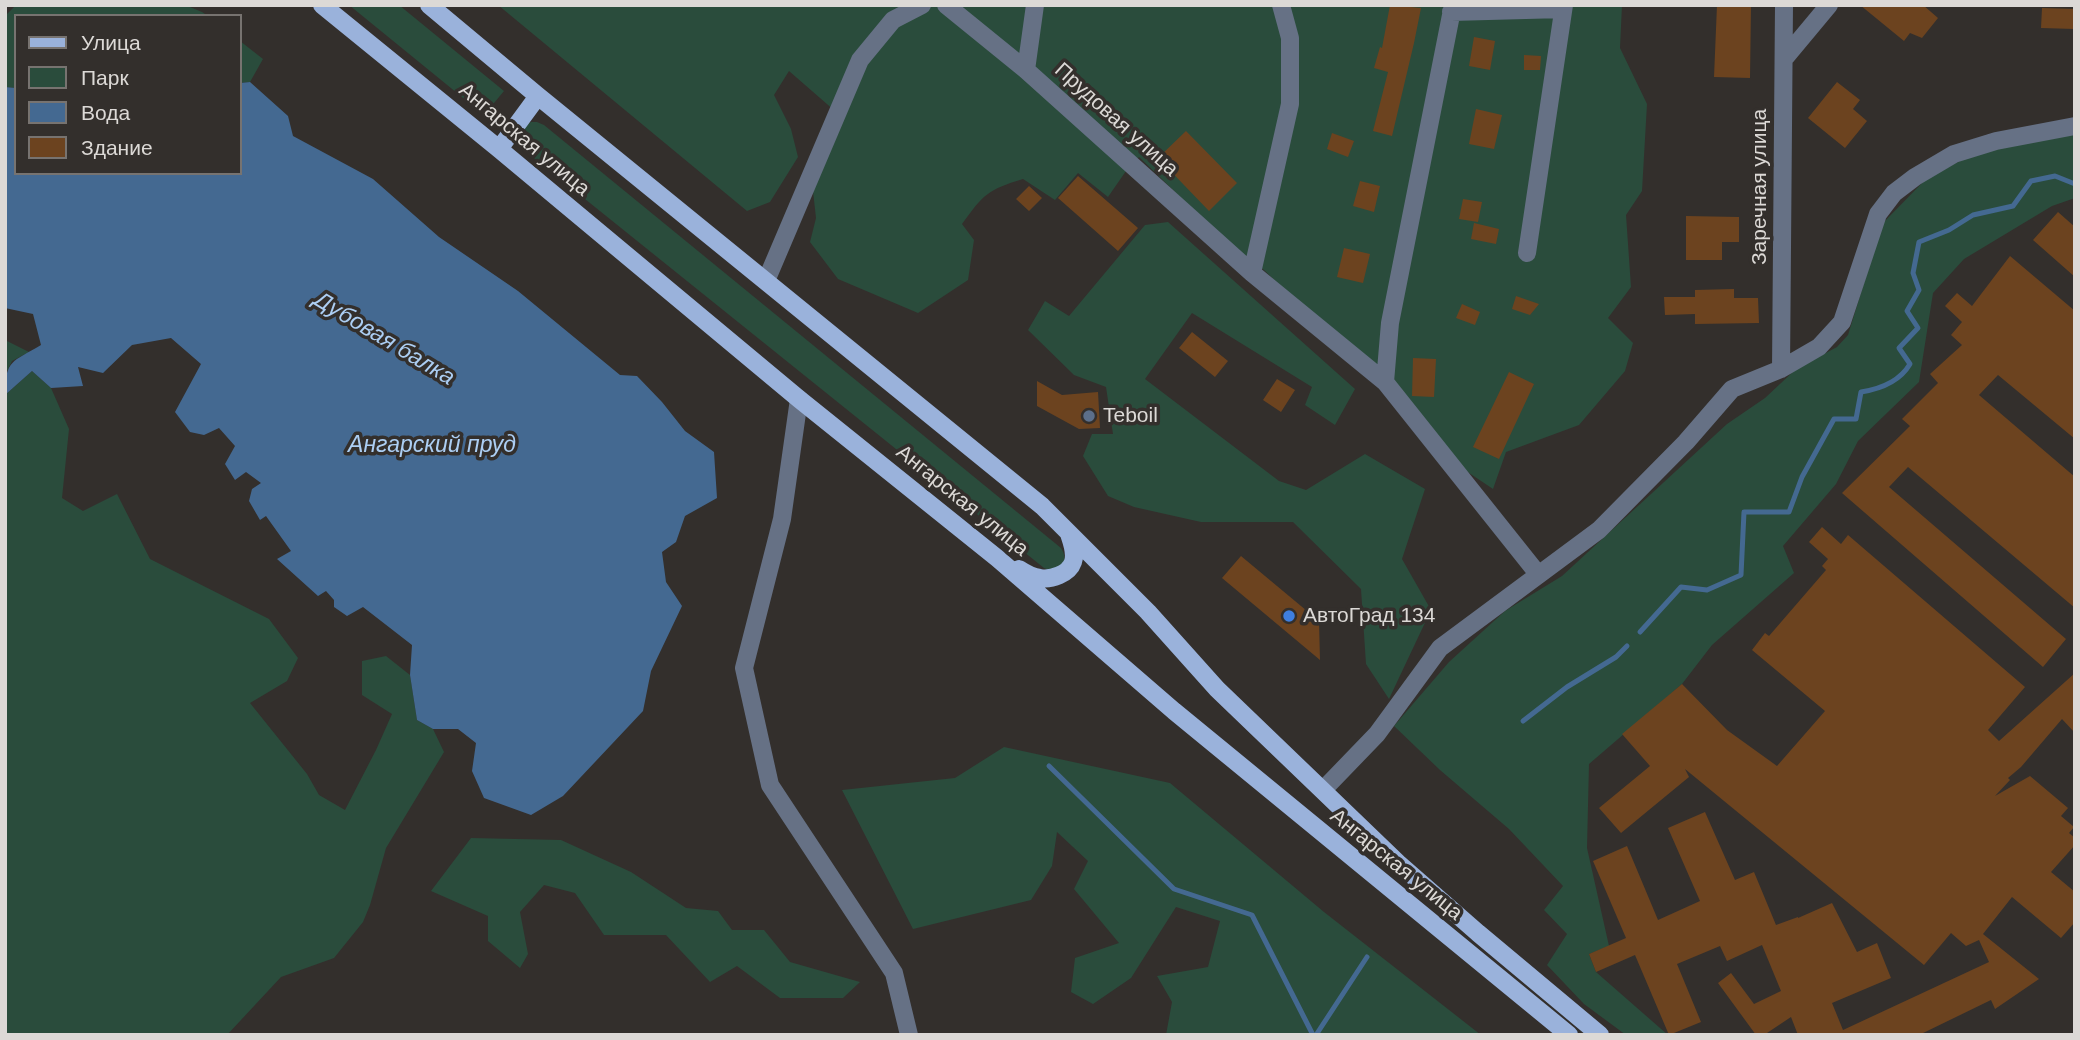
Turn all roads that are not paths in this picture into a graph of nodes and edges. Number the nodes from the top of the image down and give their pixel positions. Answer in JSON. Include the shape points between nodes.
{"nodes":[{"id":1,"x":322,"y":5,"type":"edge"},
{"id":2,"x":429,"y":5,"type":"edge"},
{"id":3,"x":922,"y":5,"type":"edge"},
{"id":4,"x":946,"y":5,"type":"edge"},
{"id":5,"x":1035,"y":5,"type":"edge"},
{"id":6,"x":1281,"y":5,"type":"edge"},
{"id":7,"x":1784,"y":5,"type":"edge"},
{"id":8,"x":1829,"y":5,"type":"edge"},
{"id":9,"x":1564,"y":7,"type":"edge"},
{"id":10,"x":1452,"y":9,"type":"edge"},
{"id":11,"x":1784,"y":59,"type":"junction"},
{"id":12,"x":1027,"y":70,"type":"junction"},
{"id":13,"x":538,"y":96,"type":"junction"},
{"id":14,"x":2075,"y":126,"type":"edge"},
{"id":15,"x":499,"y":149,"type":"junction"},
{"id":16,"x":1527,"y":253,"type":"dead end"},
{"id":17,"x":1252,"y":273,"type":"junction"},
{"id":18,"x":766,"y":281,"type":"junction"},
{"id":19,"x":1781,"y":369,"type":"junction"},
{"id":20,"x":1385,"y":382,"type":"junction"},
{"id":21,"x":799,"y":399,"type":"junction"},
{"id":22,"x":1068,"y":530,"type":"junction"},
{"id":23,"x":997,"y":558,"type":"junction"},
{"id":24,"x":1538,"y":573,"type":"junction"},
{"id":25,"x":1322,"y":790,"type":"junction"},
{"id":26,"x":909,"y":1035,"type":"edge"},
{"id":27,"x":1569,"y":1035,"type":"edge"},
{"id":28,"x":1600,"y":1035,"type":"edge"}],
"edges":[{"from":1,"to":15,"type":"main road","name":"Ангарская улица"},
{"from":2,"to":13,"type":"main road","name":"Ангарская улица"},
{"from":3,"to":18,"type":"street","via":[[893,20],[860,60]]},
{"from":4,"to":12,"type":"street","name":"Прудовая улица"},
{"from":5,"to":12,"type":"street"},
{"from":6,"to":17,"type":"street","via":[[1290,38],[1290,104]]},
{"from":7,"to":11,"type":"street","name":"Заречная улица"},
{"from":8,"to":11,"type":"street"},
{"from":9,"to":10,"type":"street"},
{"from":9,"to":16,"type":"street"},
{"from":10,"to":20,"type":"street","via":[[1390,323]]},
{"from":11,"to":19,"type":"street","name":"Заречная улица"},
{"from":12,"to":17,"type":"street","name":"Прудовая улица"},
{"from":13,"to":15,"type":"main road"},
{"from":13,"to":18,"type":"main road","name":"Ангарская улица"},
{"from":14,"to":19,"type":"street","via":[[1954,154],[1894,193],[1878,214],[1842,321],[1819,347]]},
{"from":15,"to":21,"type":"main road","name":"Ангарская улица"},
{"from":17,"to":20,"type":"street","name":"Прудовая улица"},
{"from":18,"to":22,"type":"main road","name":"Ангарская улица"},
{"from":19,"to":24,"type":"street","via":[[1732,389],[1599,530]]},
{"from":20,"to":24,"type":"street","name":"Прудовая улица"},
{"from":21,"to":23,"type":"main road","name":"Ангарская улица"},
{"from":21,"to":26,"type":"street","via":[[782,519],[744,667],[770,785],[894,973]]},
{"from":22,"to":23,"type":"main road","via":[[1073,562],[1061,574],[1036,578]]},
{"from":22,"to":25,"type":"main road","name":"Ангарская улица","via":[[1217,689]]},
{"from":23,"to":27,"type":"main road","name":"Ангарская улица","via":[[1174,711]]},
{"from":24,"to":25,"type":"street","via":[[1440,649],[1377,734]]},
{"from":25,"to":28,"type":"main road","name":"Ангарская улица","via":[[1398,863]]}]}
